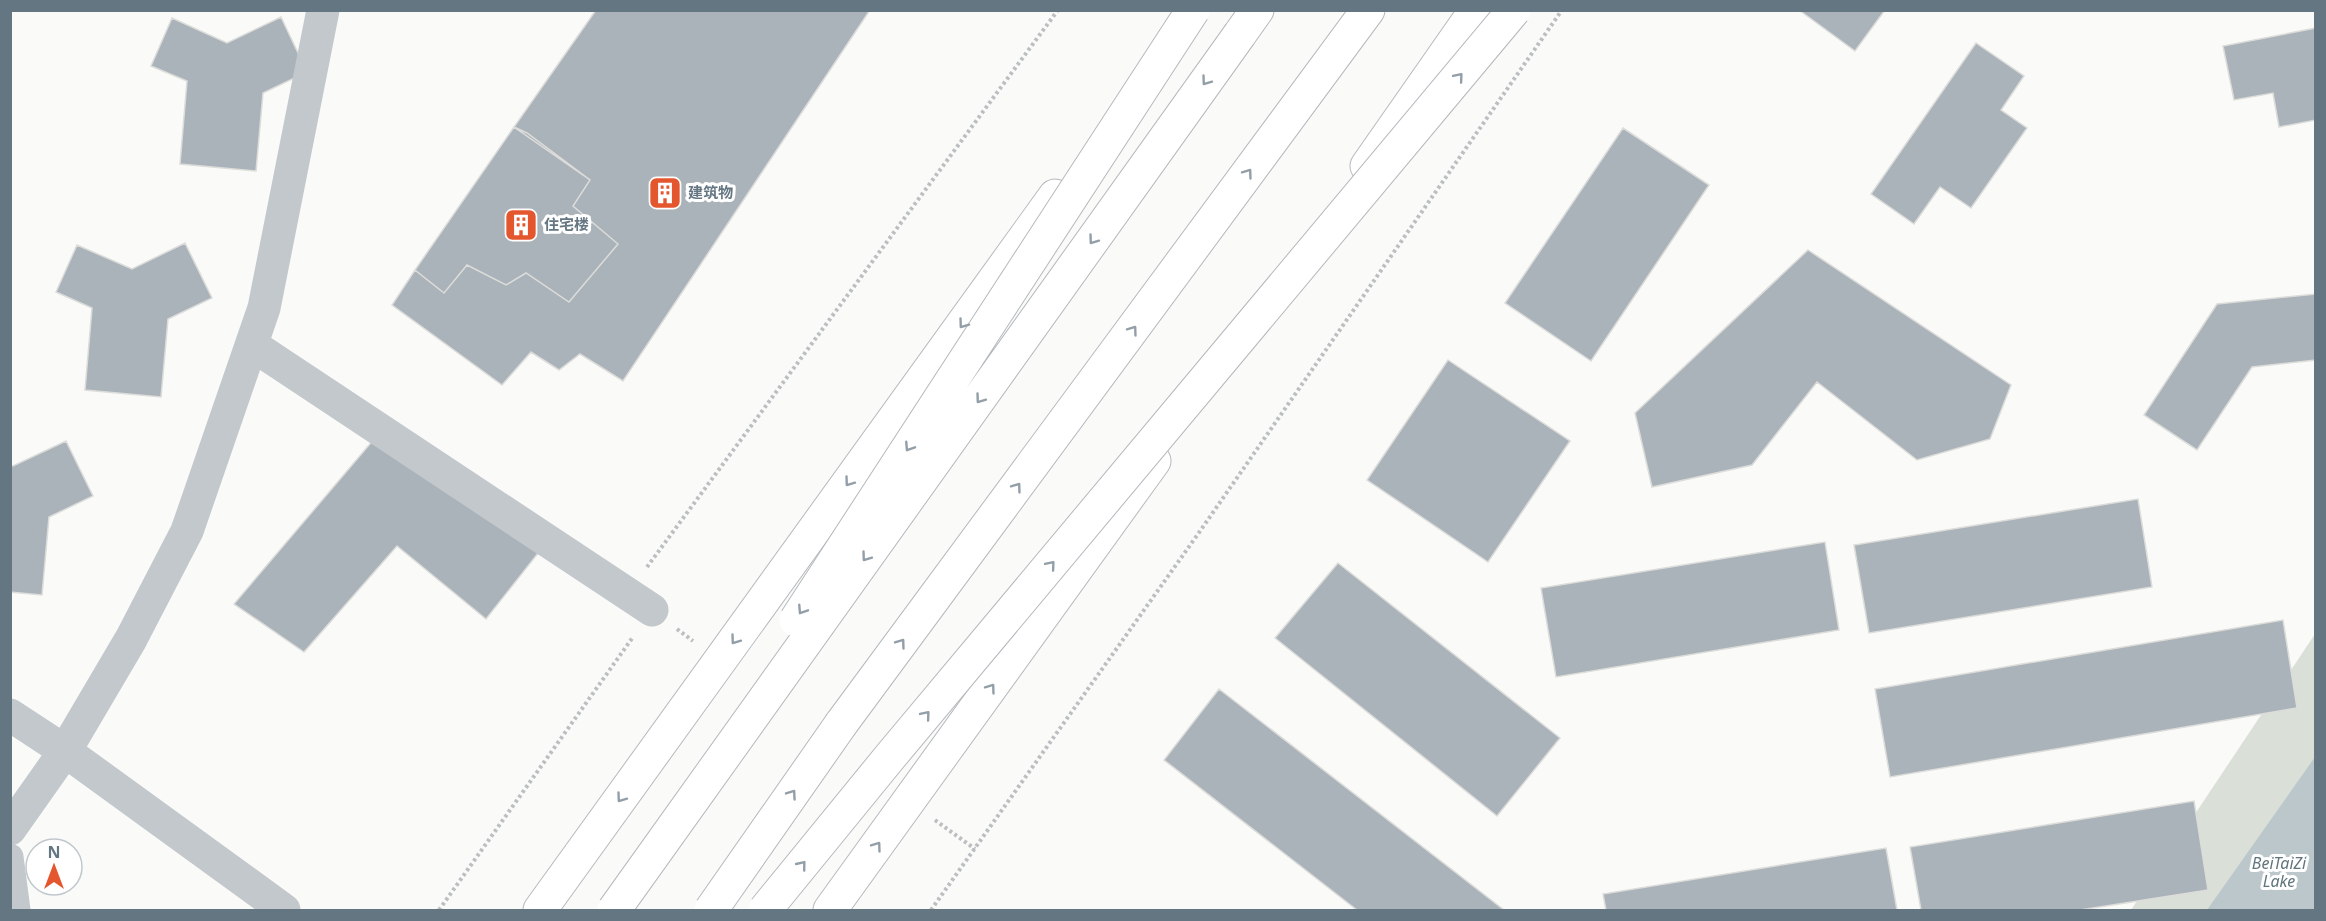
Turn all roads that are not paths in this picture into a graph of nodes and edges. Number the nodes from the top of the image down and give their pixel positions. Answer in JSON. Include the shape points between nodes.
{"nodes":[{"id":1,"x":323,"y":10,"type":"edge"},
{"id":2,"x":1191,"y":10,"type":"edge"},
{"id":3,"x":1257,"y":10,"type":"edge"},
{"id":4,"x":1368,"y":10,"type":"edge"},
{"id":5,"x":1476,"y":10,"type":"edge"},
{"id":6,"x":1514,"y":10,"type":"edge"},
{"id":7,"x":252,"y":345,"type":"junction"},
{"id":8,"x":639,"y":602,"type":"road end"},
{"id":9,"x":10,"y":715,"type":"edge"},
{"id":10,"x":65,"y":751,"type":"junction"},
{"id":11,"x":10,"y":829,"type":"edge"},
{"id":12,"x":10,"y":857,"type":"edge"},
{"id":13,"x":17,"y":910,"type":"edge"},
{"id":14,"x":284,"y":910,"type":"edge"},
{"id":15,"x":540,"y":910,"type":"edge"},
{"id":16,"x":606,"y":910,"type":"edge"},
{"id":17,"x":614,"y":910,"type":"edge"},
{"id":18,"x":711,"y":910,"type":"edge"},
{"id":19,"x":765,"y":910,"type":"edge"},
{"id":20,"x":831,"y":910,"type":"edge"}],
"edges":[{"from":1,"to":7,"type":"street","via":[[264,308]]},
{"from":2,"to":15,"type":"main road","one_way":true},
{"from":2,"to":16,"type":"main road","one_way":true,"bridge":true},
{"from":3,"to":17,"type":"main road","one_way":true,"bridge":true},
{"from":18,"to":4,"type":"main road","one_way":true,"bridge":true,"via":[[841,724]]},
{"from":20,"to":5,"type":"main road","one_way":true},
{"from":19,"to":6,"type":"main road","one_way":true,"bridge":true},
{"from":7,"to":8,"type":"street"},
{"from":7,"to":10,"type":"street","via":[[188,531]]},
{"from":9,"to":10,"type":"street"},
{"from":10,"to":11,"type":"street"},
{"from":10,"to":14,"type":"street"},
{"from":12,"to":13,"type":"street"}]}
